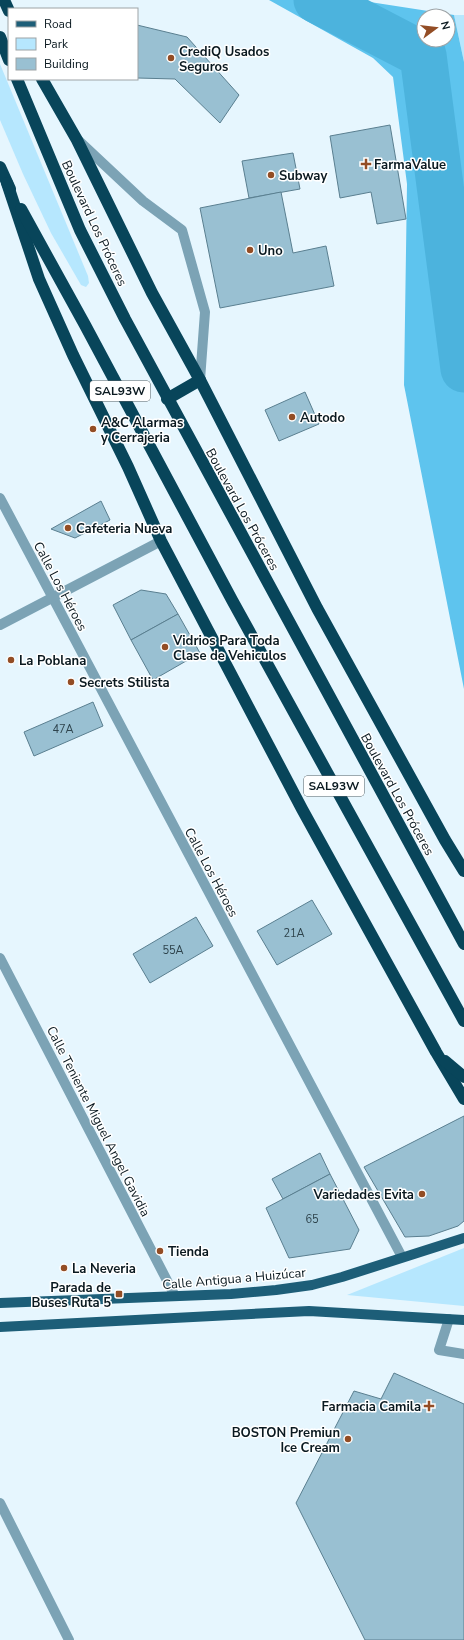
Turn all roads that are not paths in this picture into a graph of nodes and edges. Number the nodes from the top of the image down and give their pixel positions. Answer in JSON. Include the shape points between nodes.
{"nodes":[{"id":1,"x":0,"y":37,"type":"edge"},
{"id":2,"x":8,"y":57,"type":"edge"},
{"id":3,"x":17,"y":80,"type":"edge"},
{"id":4,"x":43,"y":80,"type":"edge"},
{"id":5,"x":77,"y":140,"type":"junction"},
{"id":6,"x":0,"y":167,"type":"edge"},
{"id":7,"x":7,"y":183,"type":"junction"},
{"id":8,"x":200,"y":380,"type":"junction"},
{"id":9,"x":167,"y":399,"type":"junction"},
{"id":10,"x":0,"y":498,"type":"edge"},
{"id":11,"x":161,"y":541,"type":"junction"},
{"id":12,"x":52,"y":598,"type":"junction"},
{"id":13,"x":0,"y":625,"type":"edge"},
{"id":14,"x":464,"y":871,"type":"edge"},
{"id":15,"x":464,"y":944,"type":"edge"},
{"id":16,"x":0,"y":958,"type":"edge"},
{"id":17,"x":464,"y":1021,"type":"edge"},
{"id":18,"x":436,"y":1052,"type":"junction"},
{"id":19,"x":464,"y":1076,"type":"edge"},
{"id":20,"x":464,"y":1099,"type":"edge"},
{"id":21,"x":464,"y":1238,"type":"edge"},
{"id":22,"x":402,"y":1257,"type":"junction"},
{"id":23,"x":175,"y":1296,"type":"junction"},
{"id":24,"x":0,"y":1303,"type":"edge"},
{"id":25,"x":449,"y":1319,"type":"junction"},
{"id":26,"x":464,"y":1320,"type":"edge"},
{"id":27,"x":0,"y":1327,"type":"edge"},
{"id":28,"x":464,"y":1354,"type":"edge"},
{"id":29,"x":0,"y":1503,"type":"edge"},
{"id":30,"x":69,"y":1640,"type":"edge"}],
"edges":[{"from":1,"to":2,"type":"highway"},
{"from":3,"to":9,"type":"highway","name":"Boulevard Los Próceres","number":"SAL93W","via":[[80,230]]},
{"from":4,"to":5,"type":"highway"},
{"from":5,"to":8,"type":"highway","via":[[152,293]]},
{"from":5,"to":8,"type":"street","via":[[143,201],[182,230],[205,312]]},
{"from":6,"to":7,"type":"highway","number":"SAL93W"},
{"from":7,"to":11,"type":"highway","via":[[39,278]]},
{"from":7,"to":17,"type":"highway","number":"SAL93W","via":[[232,600]]},
{"from":8,"to":9,"type":"highway"},
{"from":8,"to":14,"type":"highway","via":[[317,608]]},
{"from":9,"to":15,"type":"highway","name":"Boulevard Los Próceres","number":"SAL93W"},
{"from":10,"to":12,"type":"street","name":"Calle Los Héroes"},
{"from":11,"to":12,"type":"street"},
{"from":11,"to":18,"type":"highway","via":[[302,809]]},
{"from":12,"to":13,"type":"street"},
{"from":12,"to":22,"type":"street","name":"Calle Los Héroes"},
{"from":16,"to":23,"type":"street","name":"Calle Teniente Miguel Angel Gavidia"},
{"from":18,"to":19,"type":"highway"},
{"from":18,"to":20,"type":"highway"},
{"from":21,"to":22,"type":"main road","name":"Calle Antigua a Huizúcar"},
{"from":22,"to":23,"type":"main road","name":"Calle Antigua a Huizúcar","via":[[312,1285]]},
{"from":23,"to":24,"type":"main road","name":"Calle Antigua a Huizúcar"},
{"from":25,"to":26,"type":"main road"},
{"from":25,"to":27,"type":"main road","via":[[309,1311]]},
{"from":25,"to":28,"type":"street","via":[[439,1350]]},
{"from":29,"to":30,"type":"street"}]}
